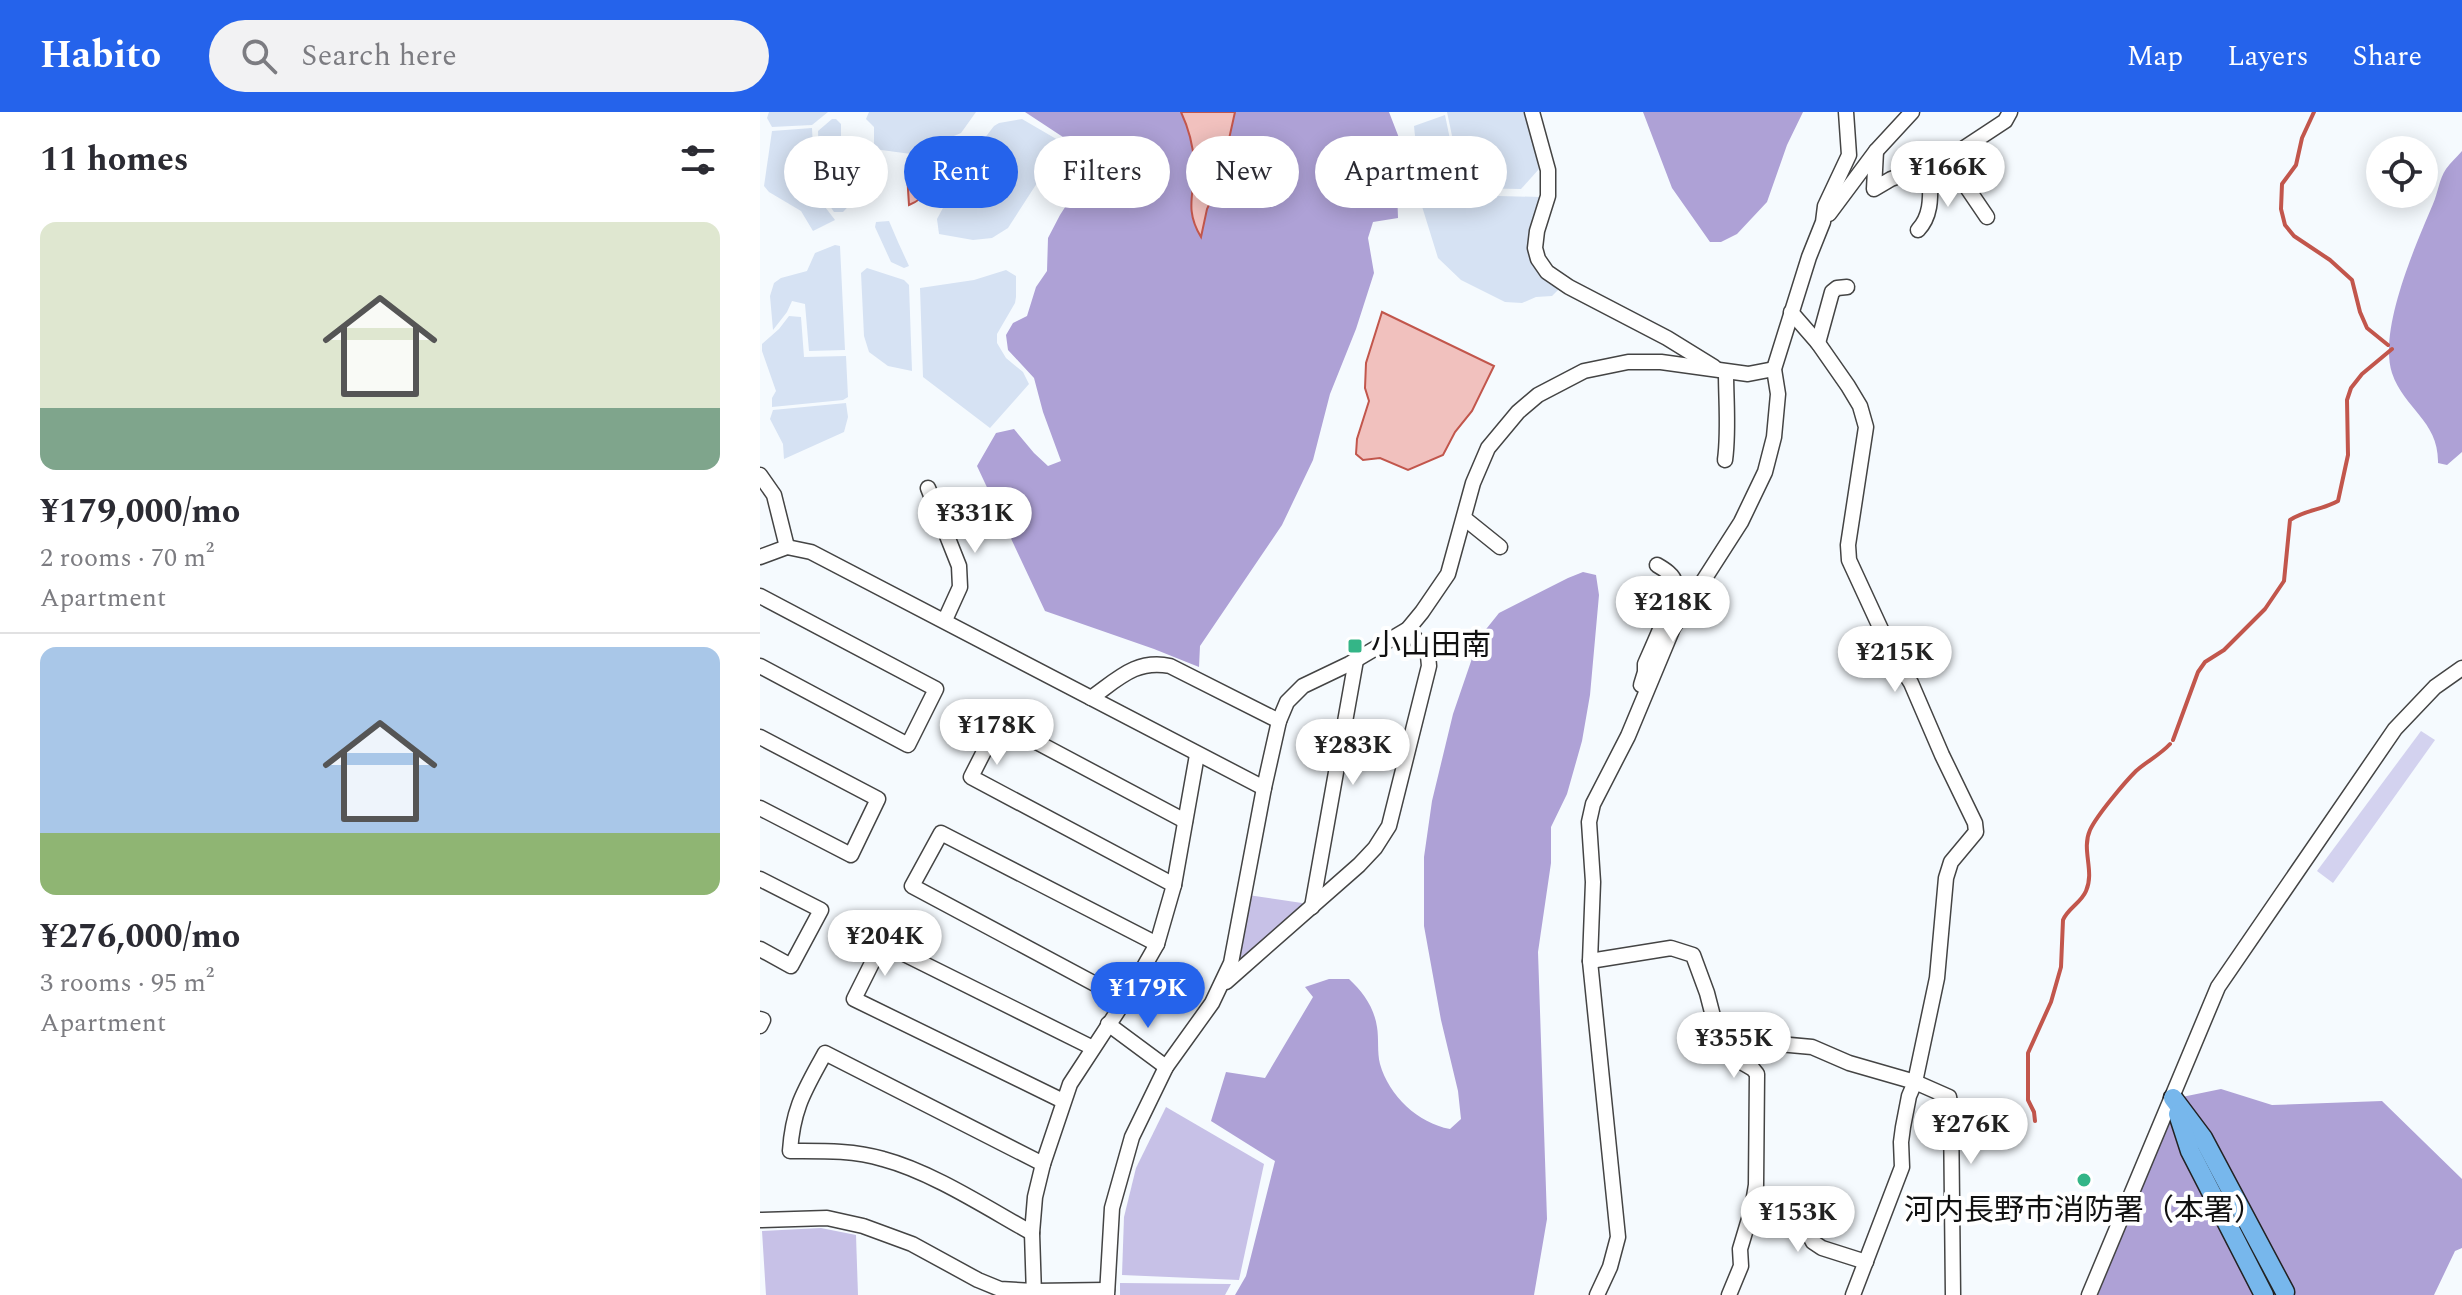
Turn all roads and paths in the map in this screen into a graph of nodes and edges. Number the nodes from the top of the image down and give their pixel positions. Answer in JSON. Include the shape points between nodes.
{"nodes":[{"id":1,"x":1532,"y":112,"type":"edge"},
{"id":2,"x":1846,"y":112,"type":"edge"},
{"id":3,"x":1912,"y":112,"type":"edge"},
{"id":4,"x":2010,"y":112,"type":"edge"},
{"id":5,"x":1876,"y":151,"type":"junction"},
{"id":6,"x":1951,"y":164,"type":"junction"},
{"id":7,"x":1930,"y":173,"type":"junction"},
{"id":8,"x":1987,"y":217,"type":"dead end"},
{"id":9,"x":1823,"y":222,"type":"junction"},
{"id":10,"x":1918,"y":230,"type":"dead end"},
{"id":11,"x":1847,"y":287,"type":"dead end"},
{"id":12,"x":1791,"y":312,"type":"junction"},
{"id":13,"x":1818,"y":343,"type":"junction"},
{"id":14,"x":1774,"y":369,"type":"junction"},
{"id":15,"x":1724,"y":372,"type":"junction"},
{"id":16,"x":1725,"y":460,"type":"dead end"},
{"id":17,"x":760,"y":475,"type":"edge"},
{"id":18,"x":928,"y":488,"type":"dead end"},
{"id":19,"x":1464,"y":518,"type":"junction"},
{"id":20,"x":787,"y":547,"type":"junction"},
{"id":21,"x":1500,"y":547,"type":"dead end"},
{"id":22,"x":760,"y":557,"type":"edge"},
{"id":23,"x":1657,"y":565,"type":"dead end"},
{"id":24,"x":760,"y":596,"type":"edge"},
{"id":25,"x":945,"y":620,"type":"junction"},
{"id":26,"x":1408,"y":629,"type":"junction"},
{"id":27,"x":1356,"y":660,"type":"junction"},
{"id":28,"x":760,"y":666,"type":"edge"},
{"id":29,"x":2462,"y":668,"type":"edge"},
{"id":30,"x":1091,"y":698,"type":"junction"},
{"id":31,"x":1279,"y":721,"type":"junction"},
{"id":32,"x":760,"y":737,"type":"edge"},
{"id":33,"x":1623,"y":746,"type":"junction"},
{"id":34,"x":1197,"y":755,"type":"junction"},
{"id":35,"x":1264,"y":788,"type":"junction"},
{"id":36,"x":760,"y":808,"type":"edge"},
{"id":37,"x":1185,"y":821,"type":"junction"},
{"id":38,"x":760,"y":879,"type":"edge"},
{"id":39,"x":1174,"y":885,"type":"junction"},
{"id":40,"x":1312,"y":907,"type":"junction"},
{"id":41,"x":1157,"y":944,"type":"junction"},
{"id":42,"x":760,"y":949,"type":"edge"},
{"id":43,"x":1590,"y":961,"type":"junction"},
{"id":44,"x":1221,"y":987,"type":"junction"},
{"id":45,"x":1125,"y":1000,"type":"junction"},
{"id":46,"x":760,"y":1019,"type":"edge"},
{"id":47,"x":1108,"y":1024,"type":"junction"},
{"id":48,"x":760,"y":1026,"type":"edge"},
{"id":49,"x":1093,"y":1048,"type":"junction"},
{"id":50,"x":1732,"y":1057,"type":"junction"},
{"id":51,"x":1166,"y":1067,"type":"junction"},
{"id":52,"x":1915,"y":1082,"type":"junction"},
{"id":53,"x":2173,"y":1098,"type":"junction"},
{"id":54,"x":1063,"y":1101,"type":"junction"},
{"id":55,"x":1043,"y":1164,"type":"junction"},
{"id":56,"x":1812,"y":1195,"type":"dead end"},
{"id":57,"x":760,"y":1220,"type":"edge"},
{"id":58,"x":1032,"y":1233,"type":"junction"},
{"id":59,"x":1866,"y":1262,"type":"junction"},
{"id":60,"x":1000,"y":1292,"type":"edge"},
{"id":61,"x":2285,"y":1292,"type":"dead end"},
{"id":62,"x":1034,"y":1293,"type":"edge"},
{"id":63,"x":1107,"y":1293,"type":"edge"},
{"id":64,"x":1597,"y":1295,"type":"edge"},
{"id":65,"x":1729,"y":1295,"type":"edge"},
{"id":66,"x":1853,"y":1295,"type":"edge"},
{"id":67,"x":1953,"y":1295,"type":"edge"},
{"id":68,"x":2089,"y":1295,"type":"edge"},
{"id":69,"x":2264,"y":1295,"type":"edge"}],
"edges":[{"from":1,"to":15,"type":"street","via":[[1548,170],[1548,196],[1535,248],[1547,272]]},
{"from":2,"to":9,"type":"street","via":[[1849,155]]},
{"from":3,"to":5,"type":"street"},
{"from":4,"to":6,"type":"street"},
{"from":5,"to":7,"type":"street","via":[[1874,189],[1905,174]]},
{"from":5,"to":9,"type":"street"},
{"from":6,"to":7,"type":"street"},
{"from":6,"to":8,"type":"street"},
{"from":7,"to":10,"type":"street","via":[[1929,209]]},
{"from":9,"to":12,"type":"street"},
{"from":11,"to":13,"type":"street","via":[[1832,292]]},
{"from":12,"to":13,"type":"street"},
{"from":12,"to":14,"type":"street"},
{"from":13,"to":52,"type":"street","via":[[1860,406],[1866,427],[1849,560],[1975,823],[1976,832],[1951,862],[1946,878],[1937,978]]},
{"from":14,"to":15,"type":"street"},
{"from":14,"to":33,"type":"street","via":[[1778,394],[1765,472],[1741,522],[1673,628]]},
{"from":15,"to":16,"type":"street"},
{"from":15,"to":19,"type":"street","via":[[1628,362],[1584,371],[1538,395],[1488,448]]},
{"from":17,"to":20,"type":"street","via":[[774,495]]},
{"from":18,"to":25,"type":"street","via":[[959,566],[960,587]]},
{"from":19,"to":21,"type":"street"},
{"from":19,"to":26,"type":"street","via":[[1448,574]]},
{"from":20,"to":22,"type":"street"},
{"from":20,"to":25,"type":"street","via":[[811,552]]},
{"from":23,"to":33,"type":"street","via":[[1671,574],[1673,599],[1645,664]]},
{"from":24,"to":28,"type":"street","via":[[936,689],[908,745]]},
{"from":25,"to":30,"type":"street"},
{"from":26,"to":27,"type":"street"},
{"from":26,"to":40,"type":"street","via":[[1428,655],[1429,666],[1389,826],[1359,865]]},
{"from":27,"to":31,"type":"street","via":[[1303,686],[1287,702]]},
{"from":27,"to":40,"type":"street"},
{"from":29,"to":53,"type":"street","via":[[2435,687],[2395,729],[2256,930],[2218,987]]},
{"from":30,"to":31,"type":"street","via":[[1132,669],[1157,663]]},
{"from":30,"to":34,"type":"street"},
{"from":31,"to":35,"type":"street"},
{"from":32,"to":36,"type":"street","via":[[878,799],[851,855]]},
{"from":33,"to":43,"type":"street","via":[[1589,822]]},
{"from":34,"to":35,"type":"street"},
{"from":34,"to":37,"type":"street"},
{"from":35,"to":44,"type":"street","via":[[1234,948]]},
{"from":37,"to":39,"type":"street"},
{"from":37,"to":39,"type":"street","via":[[999,722],[971,777]]},
{"from":38,"to":42,"type":"street","via":[[821,910],[791,966]]},
{"from":39,"to":41,"type":"street"},
{"from":40,"to":44,"type":"street"},
{"from":41,"to":45,"type":"street"},
{"from":41,"to":45,"type":"street","via":[[941,833],[912,886]]},
{"from":43,"to":50,"type":"street","via":[[1671,948],[1693,955],[1722,1051]]},
{"from":43,"to":64,"type":"street","via":[[1618,1237]]},
{"from":44,"to":51,"type":"street"},
{"from":45,"to":47,"type":"street"},
{"from":46,"to":48,"type":"street"},
{"from":47,"to":49,"type":"street"},
{"from":47,"to":51,"type":"street"},
{"from":49,"to":54,"type":"street"},
{"from":49,"to":54,"type":"street","via":[[882,943],[854,999]]},
{"from":50,"to":52,"type":"street","via":[[1744,1045],[1757,1042],[1812,1047]]},
{"from":50,"to":65,"type":"street","via":[[1757,1074],[1758,1161],[1741,1266]]},
{"from":51,"to":63,"type":"street","via":[[1132,1137],[1112,1208]]},
{"from":52,"to":59,"type":"street","via":[[1903,1127],[1902,1167]]},
{"from":52,"to":67,"type":"street","via":[[1949,1097]]},
{"from":53,"to":61,"type":"main road","via":[[2203,1138]]},
{"from":53,"to":68,"type":"street"},
{"from":53,"to":69,"type":"main road","via":[[2190,1151]]},
{"from":54,"to":55,"type":"street"},
{"from":55,"to":58,"type":"street"},
{"from":55,"to":58,"type":"street","via":[[825,1053],[792,1122],[790,1151],[882,1158],[919,1172]]},
{"from":56,"to":59,"type":"street","via":[[1804,1225],[1813,1242]]},
{"from":57,"to":60,"type":"street","via":[[827,1218],[863,1226],[912,1244]]},
{"from":58,"to":62,"type":"street"},
{"from":59,"to":66,"type":"street"},
{"from":60,"to":62,"type":"street"},
{"from":62,"to":63,"type":"street"}]}
